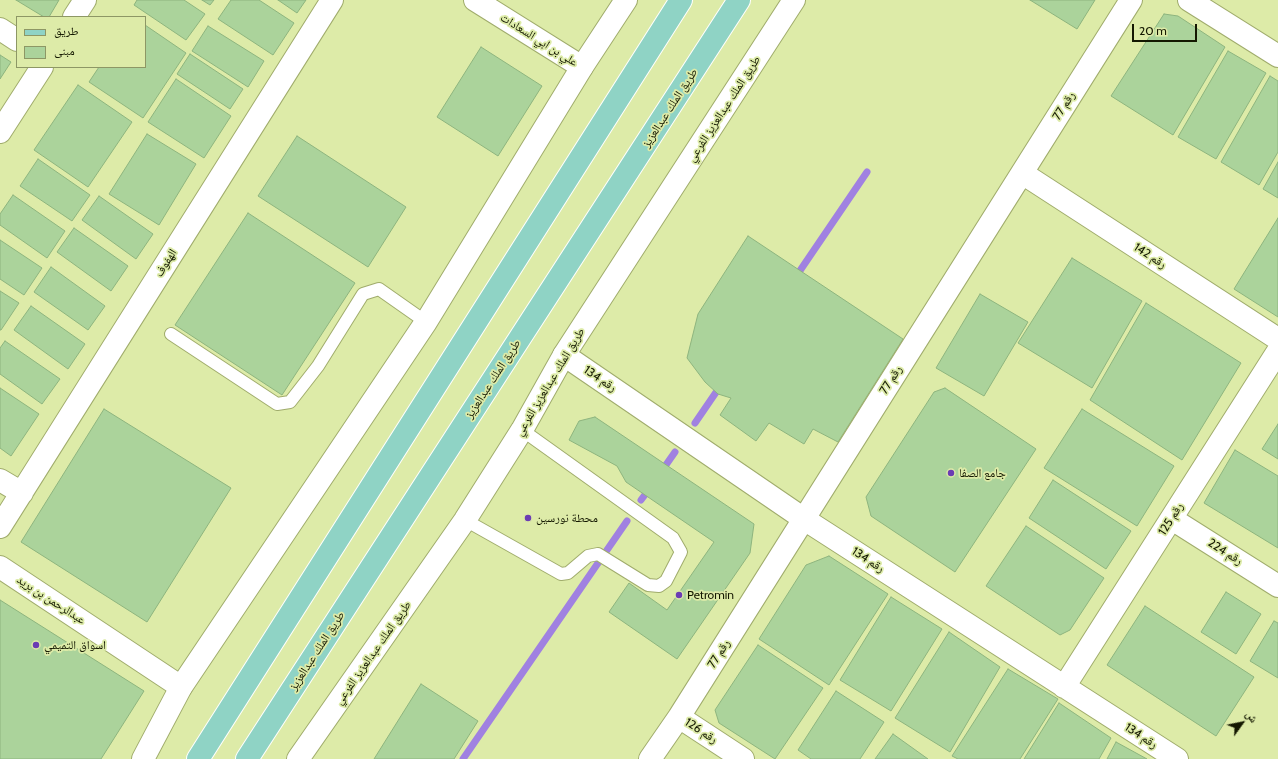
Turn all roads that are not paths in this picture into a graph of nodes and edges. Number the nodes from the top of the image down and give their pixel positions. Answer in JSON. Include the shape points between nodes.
{"nodes":[{"id":1,"x":85,"y":0,"type":"edge"},
{"id":2,"x":332,"y":0,"type":"edge"},
{"id":3,"x":474,"y":0,"type":"edge"},
{"id":4,"x":626,"y":0,"type":"edge"},
{"id":5,"x":681,"y":0,"type":"edge"},
{"id":6,"x":739,"y":0,"type":"edge"},
{"id":7,"x":794,"y":0,"type":"edge"},
{"id":8,"x":1131,"y":0,"type":"edge"},
{"id":9,"x":1189,"y":0,"type":"edge"},
{"id":10,"x":75,"y":16,"type":"edge"},
{"id":11,"x":0,"y":30,"type":"edge"},
{"id":12,"x":16,"y":39,"type":"edge"},
{"id":13,"x":1278,"y":56,"type":"edge"},
{"id":14,"x":582,"y":67,"type":"junction"},
{"id":15,"x":41,"y":68,"type":"edge"},
{"id":16,"x":0,"y":132,"type":"edge"},
{"id":17,"x":1022,"y":173,"type":"junction"},
{"id":18,"x":426,"y":322,"type":"junction"},
{"id":19,"x":171,"y":334,"type":"dead end"},
{"id":20,"x":1278,"y":339,"type":"edge"},
{"id":21,"x":1278,"y":351,"type":"edge"},
{"id":22,"x":564,"y":355,"type":"junction"},
{"id":23,"x":522,"y":430,"type":"junction"},
{"id":24,"x":0,"y":480,"type":"edge"},
{"id":25,"x":22,"y":493,"type":"junction"},
{"id":26,"x":804,"y":519,"type":"junction"},
{"id":27,"x":1172,"y":519,"type":"junction"},
{"id":28,"x":465,"y":520,"type":"junction"},
{"id":29,"x":0,"y":527,"type":"edge"},
{"id":30,"x":0,"y":567,"type":"edge"},
{"id":31,"x":1278,"y":586,"type":"edge"},
{"id":32,"x":182,"y":687,"type":"junction"},
{"id":33,"x":1064,"y":687,"type":"junction"},
{"id":34,"x":679,"y":717,"type":"junction"},
{"id":35,"x":143,"y":759,"type":"edge"},
{"id":36,"x":198,"y":759,"type":"edge"},
{"id":37,"x":247,"y":759,"type":"edge"},
{"id":38,"x":298,"y":759,"type":"edge"},
{"id":39,"x":650,"y":759,"type":"edge"},
{"id":40,"x":743,"y":759,"type":"edge"},
{"id":41,"x":1177,"y":759,"type":"edge"}],
"edges":[{"from":1,"to":10,"type":"street"},
{"from":2,"to":25,"type":"street","name":"الهفوف"},
{"from":3,"to":14,"type":"street","name":"علي بن ابي السعادات"},
{"from":4,"to":14,"type":"street"},
{"from":5,"to":36,"type":"main road"},
{"from":6,"to":37,"type":"main road","name":"طريق الملك عبدالعزيز"},
{"from":7,"to":22,"type":"street","name":"طريق الملك عبدالعزيز الفرعي"},
{"from":8,"to":17,"type":"street","name":"رقم 77"},
{"from":9,"to":13,"type":"street"},
{"from":11,"to":12,"type":"street"},
{"from":14,"to":18,"type":"street"},
{"from":15,"to":16,"type":"street"},
{"from":17,"to":20,"type":"street","name":"رقم 142"},
{"from":17,"to":26,"type":"street","name":"رقم 77"},
{"from":18,"to":19,"type":"lane","via":[[379,289],[363,294],[318,366],[290,402],[277,404]]},
{"from":18,"to":32,"type":"street"},
{"from":21,"to":27,"type":"street","name":"رقم 125"},
{"from":22,"to":23,"type":"street","name":"طريق الملك عبدالعزيز الفرعي"},
{"from":22,"to":26,"type":"street","name":"رقم 134"},
{"from":23,"to":28,"type":"street","name":"طريق الملك عبدالعزيز الفرعي"},
{"from":23,"to":28,"type":"lane","via":[[673,538],[680,552],[666,581],[659,586],[648,585],[598,554],[588,556],[568,573],[561,574]]},
{"from":24,"to":25,"type":"street"},
{"from":25,"to":29,"type":"street","name":"الهفوف"},
{"from":26,"to":33,"type":"street","name":"رقم 134"},
{"from":26,"to":34,"type":"street","name":"رقم 77"},
{"from":27,"to":31,"type":"street","name":"رقم 224"},
{"from":27,"to":33,"type":"street","name":"رقم 125"},
{"from":28,"to":38,"type":"street","name":"طريق الملك عبدالعزيز الفرعي"},
{"from":30,"to":32,"type":"street","name":"عبدالرحمن بن بريد"},
{"from":32,"to":35,"type":"street"},
{"from":33,"to":41,"type":"street","name":"رقم 134"},
{"from":34,"to":39,"type":"street","name":"رقم 77"},
{"from":34,"to":40,"type":"street","name":"رقم 126"}]}
